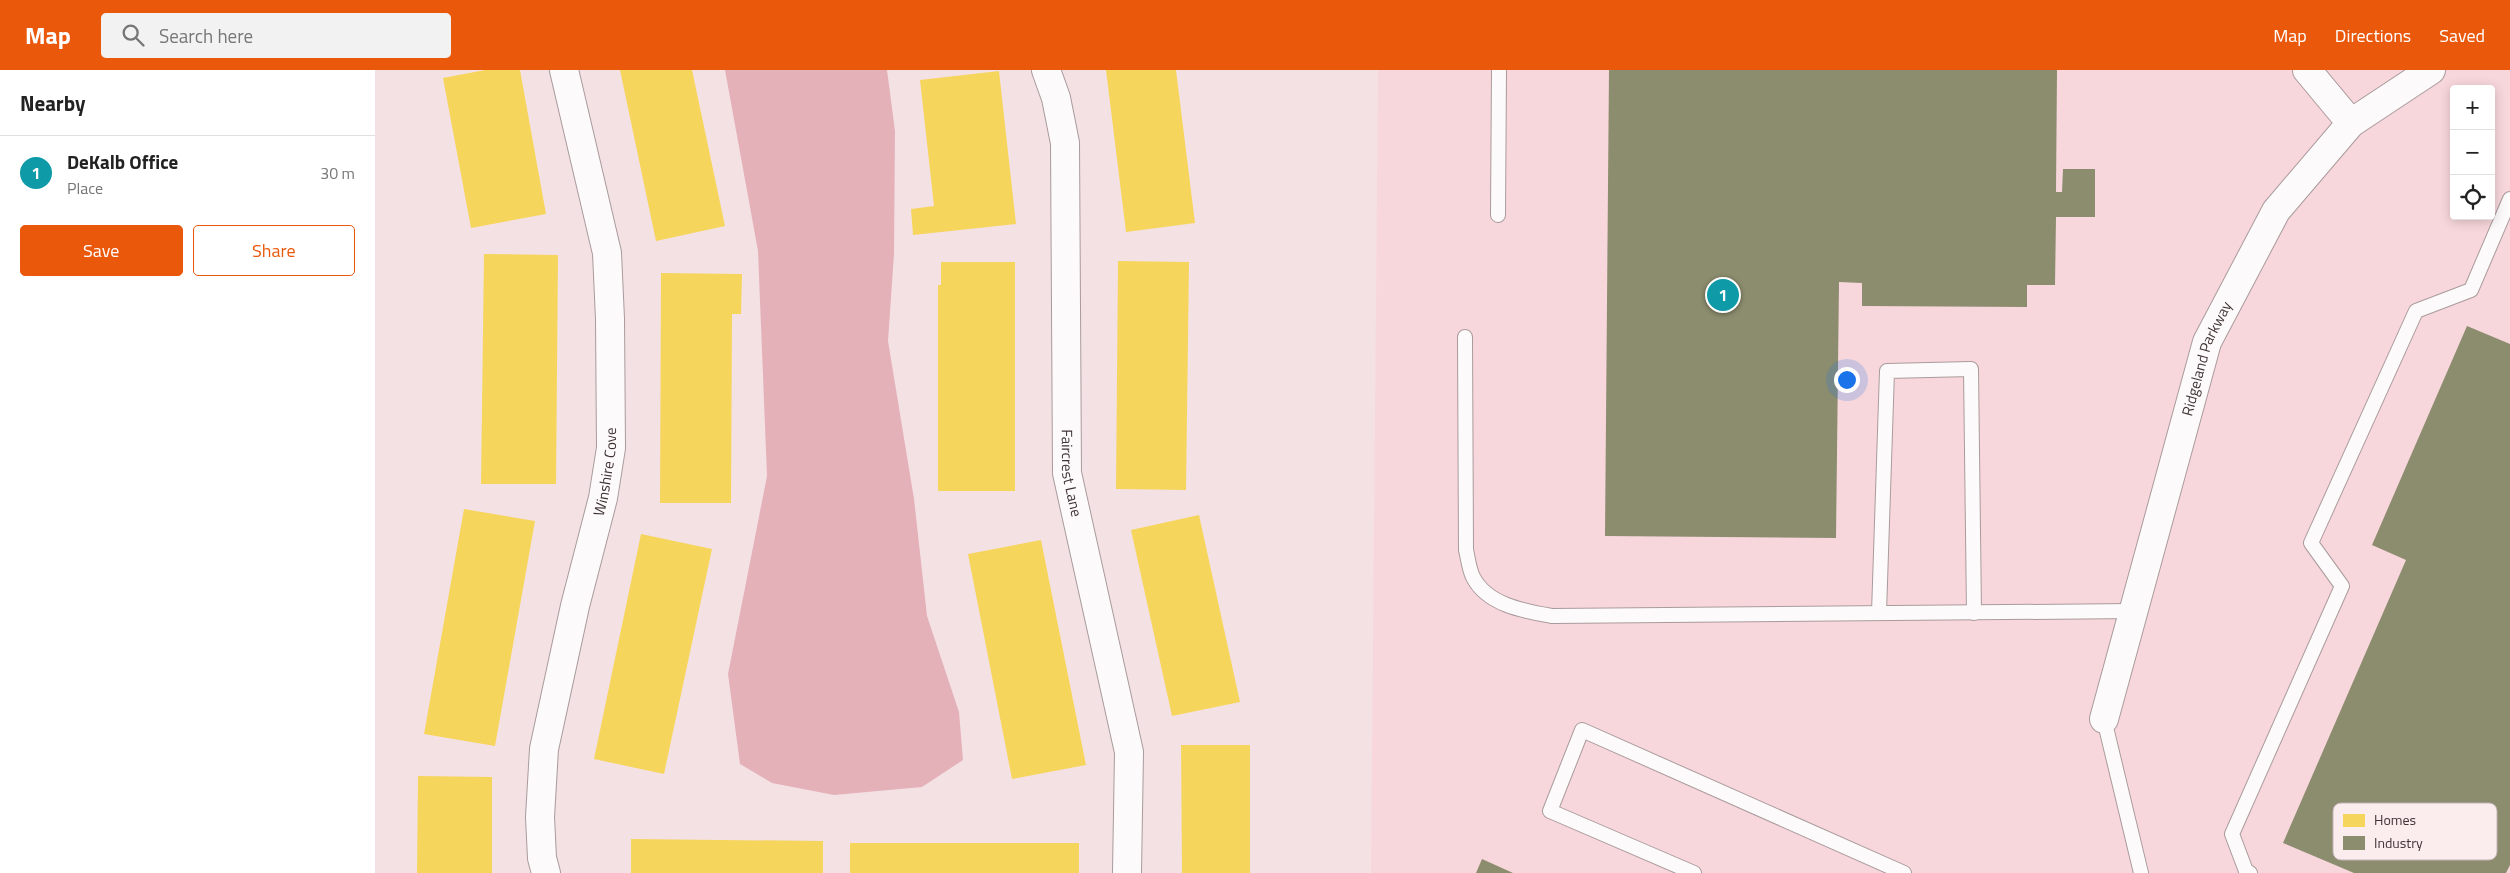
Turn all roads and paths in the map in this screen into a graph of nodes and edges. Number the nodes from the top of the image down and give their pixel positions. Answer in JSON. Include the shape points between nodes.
{"nodes":[{"id":1,"x":563,"y":70,"type":"edge"},
{"id":2,"x":1046,"y":70,"type":"edge"},
{"id":3,"x":1499,"y":70,"type":"edge"},
{"id":4,"x":2307,"y":70,"type":"edge"},
{"id":5,"x":2431,"y":70,"type":"edge"},
{"id":6,"x":2351,"y":123,"type":"junction"},
{"id":7,"x":2510,"y":199,"type":"edge"},
{"id":8,"x":1498,"y":215,"type":"dead end"},
{"id":9,"x":1465,"y":338,"type":"dead end"},
{"id":10,"x":2134,"y":611,"type":"junction"},
{"id":11,"x":1974,"y":612,"type":"junction"},
{"id":12,"x":1879,"y":613,"type":"junction"},
{"id":13,"x":2105,"y":719,"type":"joint"},
{"id":14,"x":546,"y":873,"type":"edge"},
{"id":15,"x":1127,"y":873,"type":"edge"},
{"id":16,"x":1693,"y":873,"type":"edge"},
{"id":17,"x":1905,"y":873,"type":"edge"},
{"id":18,"x":2141,"y":873,"type":"edge"},
{"id":19,"x":2250,"y":873,"type":"edge"}],
"edges":[{"from":1,"to":14,"type":"street","name":"Winshire Cove","via":[[607,253],[611,448],[603,498],[575,606],[544,749],[540,817]]},
{"from":2,"to":15,"type":"street","name":"Faircrest Lane","via":[[1056,98],[1065,143],[1067,473],[1129,752]]},
{"from":3,"to":8,"type":"lane"},
{"from":4,"to":6,"type":"street"},
{"from":5,"to":6,"type":"street","name":"Ridgeland Parkway"},
{"from":6,"to":10,"type":"street","name":"Ridgeland Parkway","via":[[2276,211],[2207,342]]},
{"from":7,"to":19,"type":"lane","via":[[2471,290],[2415,311],[2311,543],[2342,586],[2232,834],[2246,871]]},
{"from":9,"to":12,"type":"lane","via":[[1466,550],[1473,578],[1493,600],[1551,616]]},
{"from":10,"to":11,"type":"lane"},
{"from":10,"to":13,"type":"street","name":"Ridgeland Parkway"},
{"from":11,"to":12,"type":"lane"},
{"from":11,"to":12,"type":"lane","via":[[1971,370],[1887,371]]},
{"from":13,"to":18,"type":"lane"},
{"from":16,"to":17,"type":"lane","via":[[1550,811],[1582,730]]}]}
